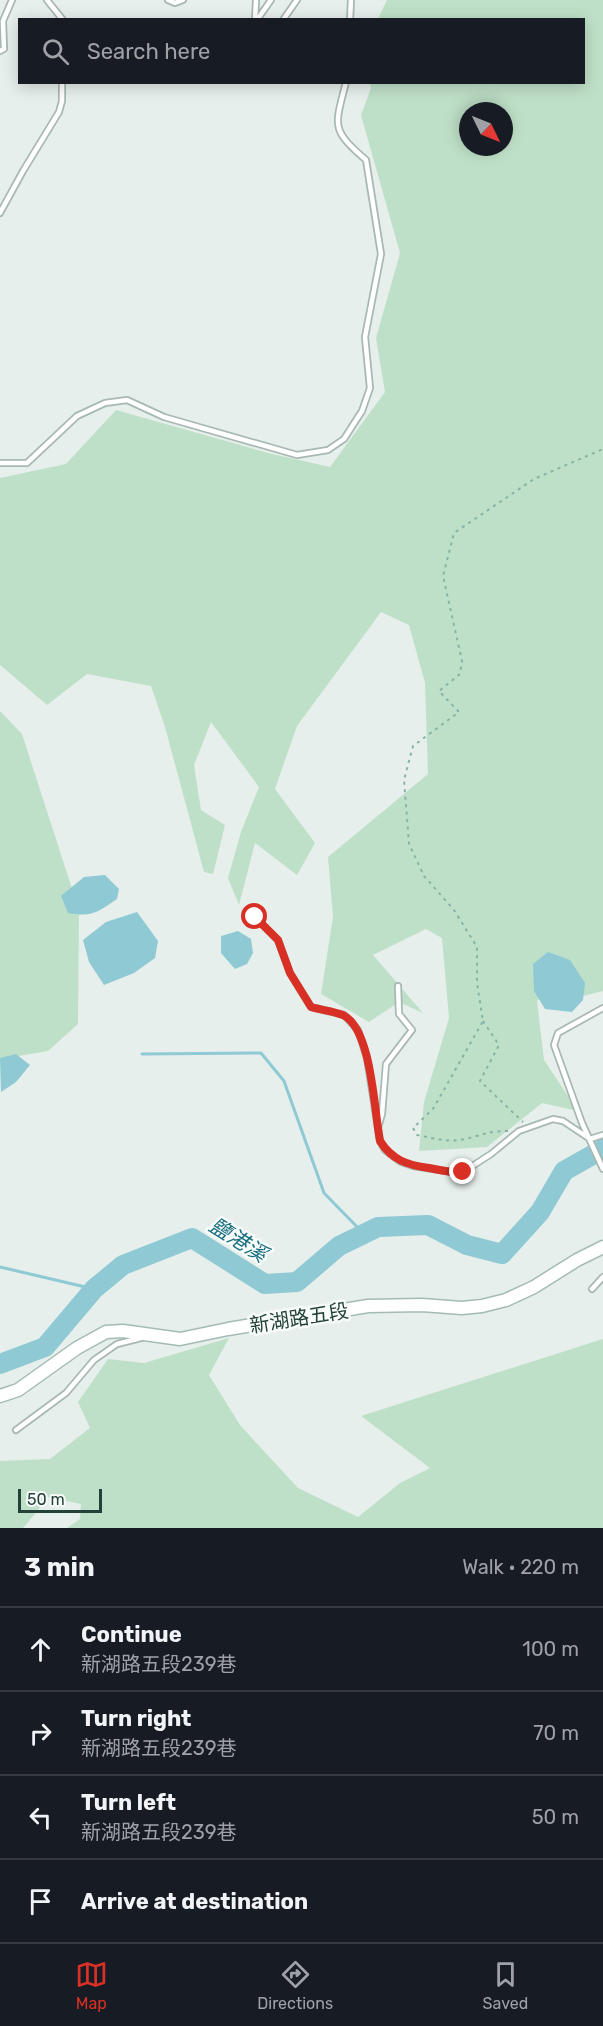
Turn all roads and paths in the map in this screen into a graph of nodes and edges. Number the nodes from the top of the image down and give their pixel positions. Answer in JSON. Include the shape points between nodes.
{"nodes":[{"id":1,"x":12,"y":0,"type":"edge"},
{"id":2,"x":47,"y":0,"type":"edge"},
{"id":3,"x":168,"y":0,"type":"edge"},
{"id":4,"x":183,"y":0,"type":"edge"},
{"id":5,"x":256,"y":0,"type":"edge"},
{"id":6,"x":272,"y":0,"type":"edge"},
{"id":7,"x":297,"y":0,"type":"edge"},
{"id":8,"x":351,"y":0,"type":"edge"},
{"id":9,"x":61,"y":18,"type":"edge"},
{"id":10,"x":256,"y":18,"type":"edge"},
{"id":11,"x":258,"y":18,"type":"edge"},
{"id":12,"x":284,"y":18,"type":"edge"},
{"id":13,"x":350,"y":18,"type":"edge"},
{"id":14,"x":0,"y":51,"type":"edge"},
{"id":15,"x":62,"y":84,"type":"edge"},
{"id":16,"x":346,"y":84,"type":"edge"},
{"id":17,"x":0,"y":213,"type":"edge"},
{"id":18,"x":603,"y":449,"type":"edge"},
{"id":19,"x":0,"y":463,"type":"edge"},
{"id":20,"x":255,"y":917,"type":"dead end"},
{"id":21,"x":398,"y":986,"type":"dead end"},
{"id":22,"x":603,"y":1008,"type":"edge"},
{"id":23,"x":483,"y":1021,"type":"junction"},
{"id":24,"x":528,"y":1128,"type":"junction"},
{"id":25,"x":377,"y":1130,"type":"junction"},
{"id":26,"x":519,"y":1131,"type":"junction"},
{"id":27,"x":603,"y":1135,"type":"edge"},
{"id":28,"x":590,"y":1139,"type":"junction"},
{"id":29,"x":603,"y":1169,"type":"edge"},
{"id":30,"x":603,"y":1247,"type":"edge"},
{"id":31,"x":603,"y":1277,"type":"edge"},
{"id":32,"x":592,"y":1289,"type":"dead end"},
{"id":33,"x":149,"y":1336,"type":"junction"},
{"id":34,"x":0,"y":1396,"type":"edge"},
{"id":35,"x":16,"y":1430,"type":"dead end"}],
"edges":[{"from":1,"to":14,"type":"lane","via":[[3,21],[4,50]]},
{"from":2,"to":9,"type":"lane"},
{"from":3,"to":4,"type":"lane"},
{"from":5,"to":10,"type":"lane"},
{"from":6,"to":11,"type":"lane"},
{"from":7,"to":12,"type":"lane"},
{"from":8,"to":13,"type":"lane"},
{"from":15,"to":17,"type":"lane","via":[[59,112]]},
{"from":16,"to":19,"type":"lane","via":[[338,130],[366,160],[381,254],[365,337],[370,388],[345,439],[328,450],[297,455],[164,417],[127,400],[105,403],[77,416],[27,463]]},
{"from":18,"to":23,"type":"path","via":[[534,479],[454,533],[443,576],[462,661],[460,674],[439,691],[459,712],[413,746],[404,780],[409,844],[424,876],[454,910],[477,947]]},
{"from":20,"to":25,"type":"lane","via":[[278,940],[290,973],[311,1007],[344,1016],[358,1030],[367,1058]]},
{"from":21,"to":25,"type":"lane","via":[[399,1014],[412,1030],[386,1064]]},
{"from":22,"to":28,"type":"lane","via":[[558,1033],[554,1045]]},
{"from":23,"to":24,"type":"path","via":[[499,1045],[480,1081]]},
{"from":23,"to":26,"type":"path","via":[[433,1109],[413,1128],[417,1135],[442,1140],[464,1140],[490,1131]]},
{"from":24,"to":26,"type":"lane"},
{"from":24,"to":28,"type":"lane","via":[[553,1119],[563,1120]]},
{"from":25,"to":26,"type":"lane","via":[[385,1150],[401,1162],[452,1173],[463,1172]]},
{"from":27,"to":28,"type":"lane"},
{"from":28,"to":29,"type":"lane"},
{"from":30,"to":33,"type":"street","name":"新湖路五段","via":[[534,1287],[482,1306],[368,1306],[180,1339]]},
{"from":31,"to":32,"type":"lane"},
{"from":33,"to":34,"type":"street","name":"新湖路五段","via":[[106,1332],[18,1390]]},
{"from":33,"to":35,"type":"lane","via":[[117,1344],[94,1360],[66,1393]]}]}
